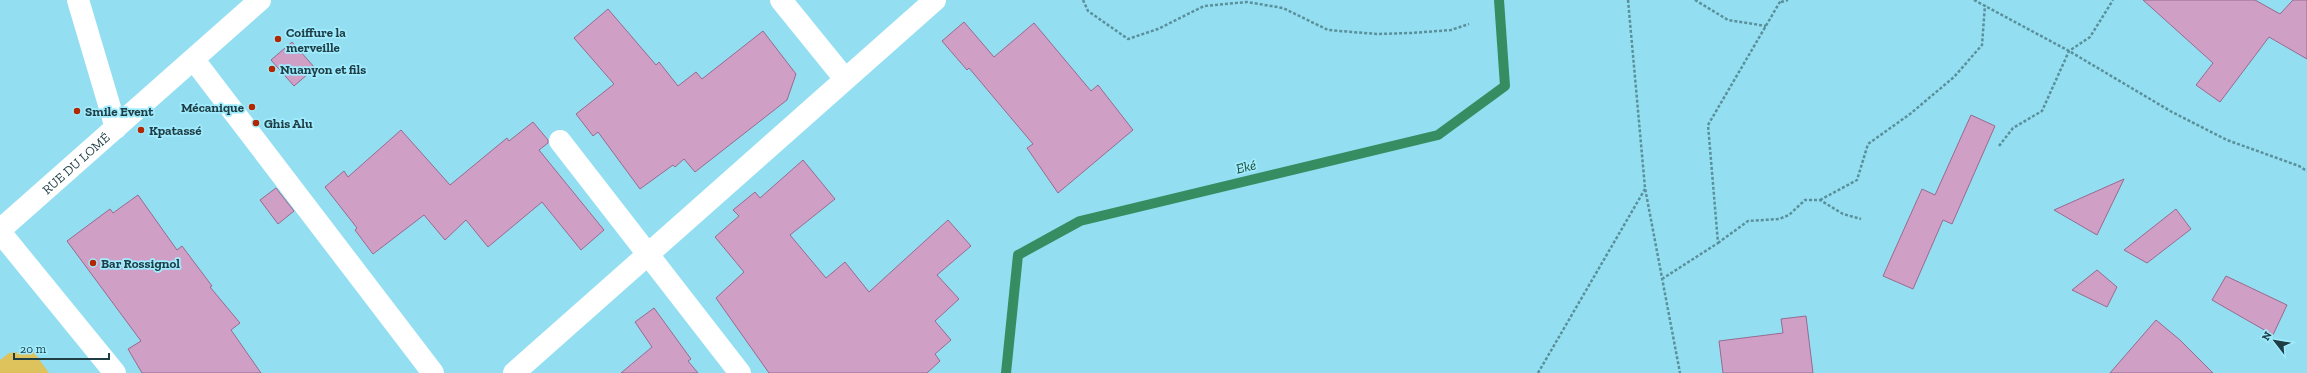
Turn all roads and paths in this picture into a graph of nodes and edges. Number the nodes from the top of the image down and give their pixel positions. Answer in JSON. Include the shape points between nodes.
{"nodes":[{"id":1,"x":78,"y":0,"type":"edge"},
{"id":2,"x":260,"y":0,"type":"edge"},
{"id":3,"x":781,"y":0,"type":"edge"},
{"id":4,"x":935,"y":0,"type":"edge"},
{"id":5,"x":1083,"y":0,"type":"edge"},
{"id":6,"x":1628,"y":0,"type":"edge"},
{"id":7,"x":1695,"y":0,"type":"edge"},
{"id":8,"x":1788,"y":0,"type":"edge"},
{"id":9,"x":1974,"y":0,"type":"edge"},
{"id":10,"x":2113,"y":0,"type":"edge"},
{"id":11,"x":1780,"y":1,"type":"edge"},
{"id":12,"x":1985,"y":5,"type":"junction"},
{"id":13,"x":1469,"y":24,"type":"dead end"},
{"id":14,"x":1766,"y":26,"type":"junction"},
{"id":15,"x":2068,"y":51,"type":"junction"},
{"id":16,"x":194,"y":60,"type":"junction"},
{"id":17,"x":845,"y":79,"type":"junction"},
{"id":18,"x":116,"y":128,"type":"junction"},
{"id":19,"x":560,"y":141,"type":"dead end"},
{"id":20,"x":1999,"y":146,"type":"dead end"},
{"id":21,"x":2307,"y":171,"type":"edge"},
{"id":22,"x":1645,"y":188,"type":"junction"},
{"id":23,"x":1820,"y":200,"type":"junction"},
{"id":24,"x":1861,"y":219,"type":"dead end"},
{"id":25,"x":0,"y":231,"type":"edge"},
{"id":26,"x":1718,"y":243,"type":"junction"},
{"id":27,"x":648,"y":254,"type":"junction"},
{"id":28,"x":1662,"y":279,"type":"junction"},
{"id":29,"x":116,"y":373,"type":"edge"},
{"id":30,"x":432,"y":373,"type":"edge"},
{"id":31,"x":514,"y":373,"type":"edge"},
{"id":32,"x":740,"y":373,"type":"edge"},
{"id":33,"x":1538,"y":373,"type":"edge"},
{"id":34,"x":1680,"y":373,"type":"edge"}],
"edges":[{"from":1,"to":18,"type":"street"},
{"from":2,"to":16,"type":"street","name":"RUE DU LOMÉ"},
{"from":3,"to":17,"type":"street"},
{"from":4,"to":17,"type":"street"},
{"from":5,"to":13,"type":"path","via":[[1088,11],[1128,39],[1158,29],[1204,6],[1247,2],[1283,8],[1328,30],[1377,34],[1411,33],[1452,30]]},
{"from":6,"to":22,"type":"path"},
{"from":7,"to":14,"type":"path","via":[[1728,20]]},
{"from":8,"to":11,"type":"path"},
{"from":9,"to":12,"type":"path"},
{"from":10,"to":15,"type":"path","via":[[2090,37]]},
{"from":11,"to":14,"type":"path"},
{"from":12,"to":15,"type":"path"},
{"from":12,"to":23,"type":"path","via":[[1982,45],[1954,77],[1910,114],[1868,144],[1857,180]]},
{"from":14,"to":26,"type":"path","via":[[1708,125]]},
{"from":15,"to":20,"type":"path","via":[[2042,111],[2013,128]]},
{"from":15,"to":21,"type":"path","via":[[2172,112],[2226,140]]},
{"from":16,"to":18,"type":"street","name":"RUE DU LOMÉ"},
{"from":16,"to":30,"type":"street"},
{"from":17,"to":27,"type":"street"},
{"from":18,"to":25,"type":"street","name":"RUE DU LOMÉ"},
{"from":19,"to":27,"type":"street"},
{"from":22,"to":28,"type":"path"},
{"from":22,"to":33,"type":"path"},
{"from":23,"to":24,"type":"path","via":[[1843,214]]},
{"from":23,"to":26,"type":"path","via":[[1805,200],[1789,215],[1780,219],[1748,220]]},
{"from":25,"to":29,"type":"street"},
{"from":26,"to":28,"type":"path"},
{"from":27,"to":31,"type":"street"},
{"from":27,"to":32,"type":"street"},
{"from":28,"to":34,"type":"path"}]}
